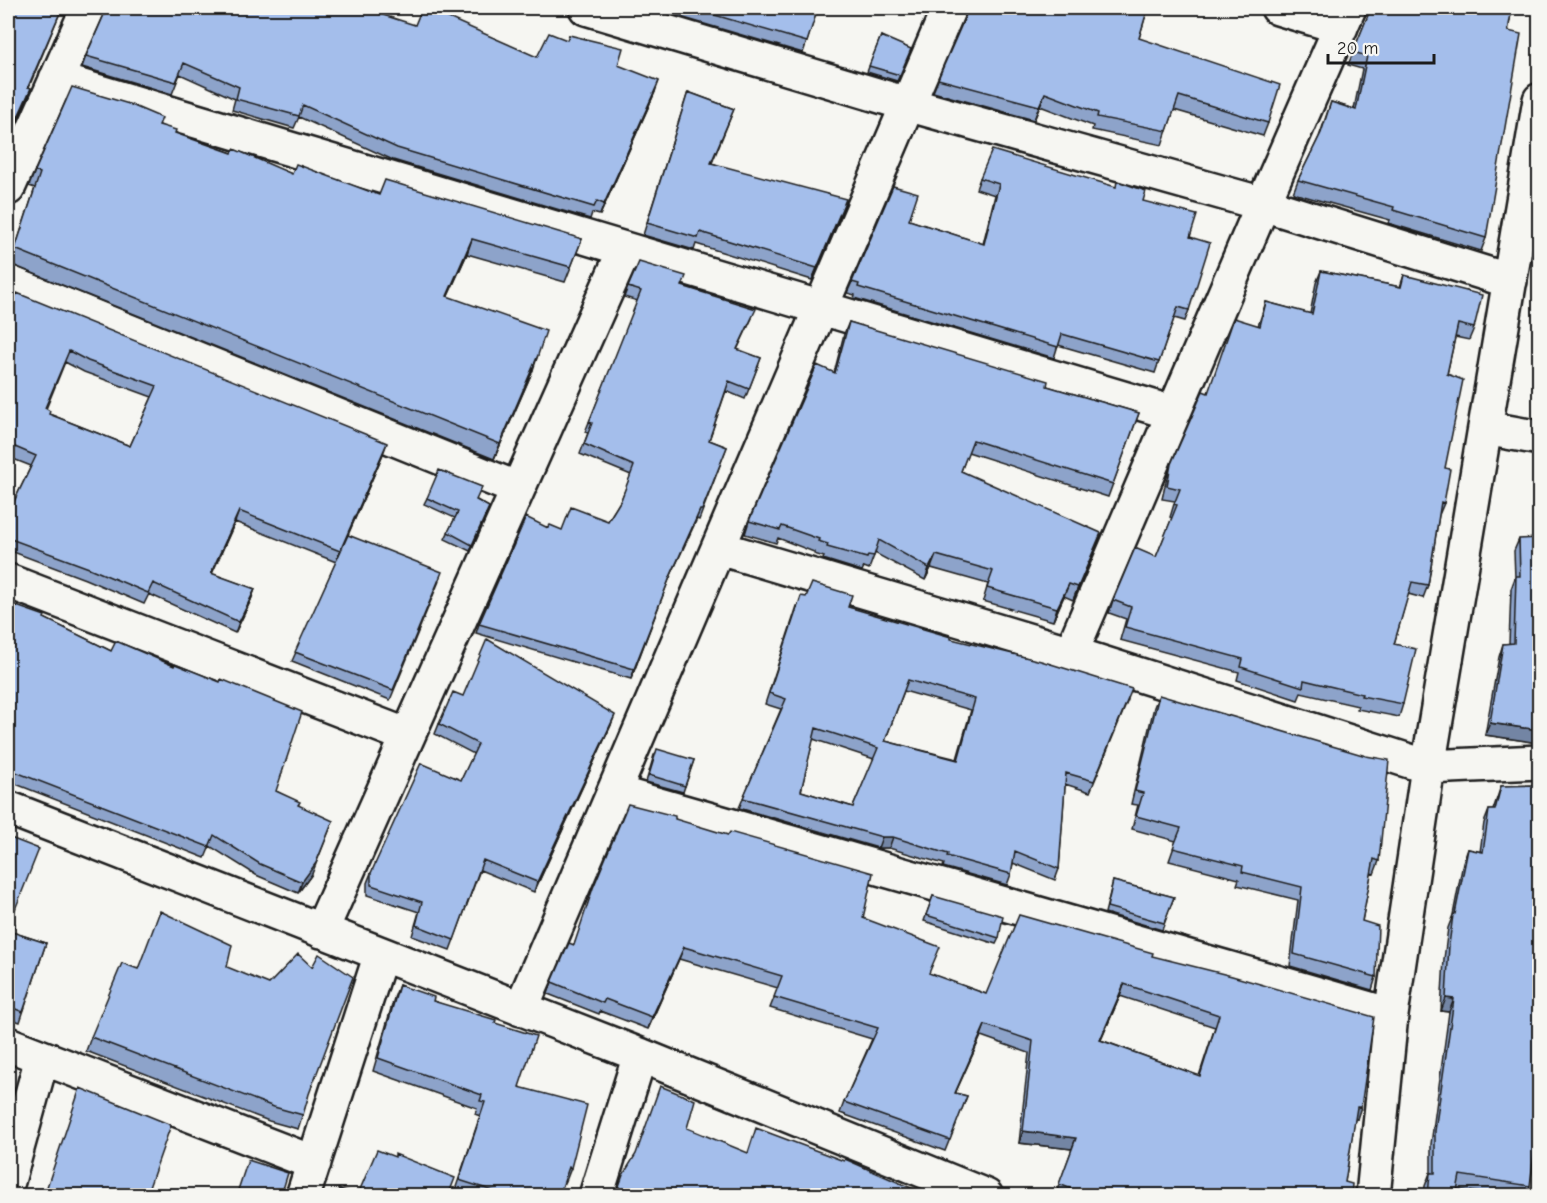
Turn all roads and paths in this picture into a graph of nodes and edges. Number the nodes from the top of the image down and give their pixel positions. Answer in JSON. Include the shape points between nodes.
{"nodes":[{"id":1,"x":88,"y":8,"type":"edge"},
{"id":2,"x":593,"y":8,"type":"edge"},
{"id":3,"x":949,"y":8,"type":"edge"},
{"id":4,"x":1278,"y":8,"type":"edge"},
{"id":5,"x":1345,"y":17,"type":"edge"},
{"id":6,"x":56,"y":79,"type":"junction"},
{"id":7,"x":1539,"y":100,"type":"edge"},
{"id":8,"x":907,"y":104,"type":"junction"},
{"id":9,"x":8,"y":188,"type":"edge"},
{"id":10,"x":1263,"y":204,"type":"junction"},
{"id":11,"x":1528,"y":235,"type":"edge"},
{"id":12,"x":625,"y":249,"type":"junction"},
{"id":13,"x":1510,"y":281,"type":"junction"},
{"id":14,"x":8,"y":282,"type":"edge"},
{"id":15,"x":822,"y":308,"type":"junction"},
{"id":16,"x":1173,"y":413,"type":"junction"},
{"id":17,"x":1485,"y":428,"type":"junction"},
{"id":18,"x":1539,"y":438,"type":"edge"},
{"id":19,"x":518,"y":489,"type":"junction"},
{"id":20,"x":719,"y":548,"type":"junction"},
{"id":21,"x":8,"y":581,"type":"edge"},
{"id":22,"x":1071,"y":653,"type":"junction"},
{"id":23,"x":408,"y":736,"type":"junction"},
{"id":24,"x":1539,"y":762,"type":"edge"},
{"id":25,"x":1428,"y":767,"type":"junction"},
{"id":26,"x":614,"y":792,"type":"junction"},
{"id":27,"x":8,"y":808,"type":"edge"},
{"id":28,"x":321,"y":931,"type":"junction"},
{"id":29,"x":381,"y":954,"type":"junction"},
{"id":30,"x":521,"y":1009,"type":"junction"},
{"id":31,"x":1391,"y":1015,"type":"junction"},
{"id":32,"x":8,"y":1044,"type":"edge"},
{"id":33,"x":640,"y":1055,"type":"junction"},
{"id":34,"x":42,"y":1058,"type":"junction"},
{"id":35,"x":314,"y":1163,"type":"junction"},
{"id":36,"x":8,"y":1181,"type":"edge"},
{"id":37,"x":303,"y":1196,"type":"edge"},
{"id":38,"x":596,"y":1196,"type":"edge"},
{"id":39,"x":986,"y":1196,"type":"edge"},
{"id":40,"x":1373,"y":1196,"type":"edge"}],
"edges":[{"from":1,"to":6,"type":"street"},
{"from":2,"to":8,"type":"street"},
{"from":3,"to":8,"type":"street"},
{"from":4,"to":5,"type":"street"},
{"from":5,"to":10,"type":"street"},
{"from":6,"to":9,"type":"street"},
{"from":6,"to":12,"type":"street"},
{"from":7,"to":11,"type":"street"},
{"from":8,"to":10,"type":"street"},
{"from":8,"to":15,"type":"street"},
{"from":10,"to":13,"type":"street"},
{"from":10,"to":16,"type":"street"},
{"from":11,"to":13,"type":"street"},
{"from":12,"to":15,"type":"street"},
{"from":12,"to":19,"type":"street"},
{"from":13,"to":17,"type":"street"},
{"from":14,"to":19,"type":"street"},
{"from":15,"to":16,"type":"street"},
{"from":15,"to":20,"type":"street"},
{"from":16,"to":22,"type":"street"},
{"from":17,"to":18,"type":"street"},
{"from":17,"to":25,"type":"street"},
{"from":19,"to":23,"type":"street"},
{"from":20,"to":22,"type":"street"},
{"from":20,"to":26,"type":"street"},
{"from":21,"to":23,"type":"street"},
{"from":22,"to":25,"type":"street"},
{"from":23,"to":28,"type":"street"},
{"from":24,"to":25,"type":"street"},
{"from":25,"to":31,"type":"street"},
{"from":26,"to":30,"type":"street"},
{"from":26,"to":31,"type":"street"},
{"from":27,"to":28,"type":"street"},
{"from":28,"to":29,"type":"street"},
{"from":29,"to":30,"type":"street"},
{"from":29,"to":35,"type":"street"},
{"from":30,"to":33,"type":"street"},
{"from":31,"to":40,"type":"street"},
{"from":32,"to":34,"type":"street"},
{"from":33,"to":38,"type":"street"},
{"from":33,"to":39,"type":"street"},
{"from":34,"to":35,"type":"street"},
{"from":34,"to":36,"type":"street"},
{"from":35,"to":37,"type":"street"}]}
